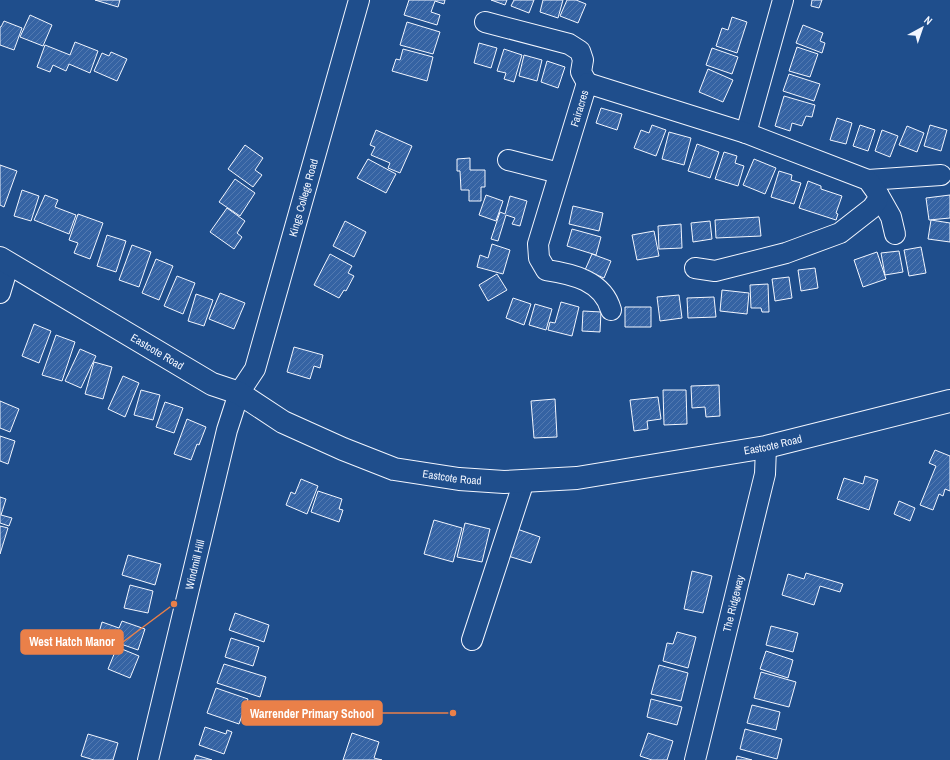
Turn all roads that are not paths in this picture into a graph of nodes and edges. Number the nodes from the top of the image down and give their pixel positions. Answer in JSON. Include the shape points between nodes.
{"nodes":[{"id":1,"x":359,"y":0,"type":"edge"},
{"id":2,"x":783,"y":0,"type":"edge"},
{"id":3,"x":485,"y":22,"type":"dead end"},
{"id":4,"x":586,"y":83,"type":"junction"},
{"id":5,"x":746,"y":133,"type":"junction"},
{"id":6,"x":508,"y":160,"type":"dead end"},
{"id":7,"x":559,"y":173,"type":"junction"},
{"id":8,"x":941,"y":175,"type":"dead end"},
{"id":9,"x":873,"y":187,"type":"junction"},
{"id":10,"x":895,"y":234,"type":"dead end"},
{"id":11,"x":4,"y":260,"type":"edge"},
{"id":12,"x":695,"y":268,"type":"dead end"},
{"id":13,"x":0,"y":293,"type":"edge"},
{"id":14,"x":611,"y":310,"type":"dead end"},
{"id":15,"x":239,"y":392,"type":"junction"},
{"id":16,"x":950,"y":401,"type":"edge"},
{"id":17,"x":766,"y":447,"type":"junction"},
{"id":18,"x":524,"y":481,"type":"junction"},
{"id":19,"x":472,"y":640,"type":"dead end"},
{"id":20,"x":148,"y":760,"type":"edge"},
{"id":21,"x":695,"y":760,"type":"edge"}],
"edges":[{"from":1,"to":15,"type":"street","name":"Kings College Road","via":[[255,369]]},
{"from":2,"to":5,"type":"street"},
{"from":3,"to":4,"type":"street","via":[[568,44],[580,51],[583,60],[581,72]]},
{"from":4,"to":5,"type":"street","name":"Fairacres"},
{"from":4,"to":7,"type":"street","name":"Fairacres"},
{"from":5,"to":9,"type":"street","name":"Fairacres"},
{"from":6,"to":7,"type":"street"},
{"from":7,"to":14,"type":"street","name":"Fairacres","via":[[538,244],[539,258],[546,270],[571,274],[590,283],[609,303]]},
{"from":8,"to":9,"type":"street"},
{"from":9,"to":10,"type":"street","via":[[891,217]]},
{"from":9,"to":12,"type":"street","via":[[878,201],[840,233],[786,253],[715,271]]},
{"from":11,"to":13,"type":"street"},
{"from":11,"to":15,"type":"main road","name":"Eastcote Road","via":[[212,384]]},
{"from":15,"to":18,"type":"main road","name":"Eastcote Road","via":[[283,422],[394,469],[459,479]]},
{"from":15,"to":20,"type":"street","name":"Windmill Hill","via":[[227,430]]},
{"from":16,"to":17,"type":"main road","name":"Eastcote Road"},
{"from":17,"to":18,"type":"main road","name":"Eastcote Road","via":[[578,478]]},
{"from":17,"to":21,"type":"street","name":"The Ridgeway","via":[[765,474]]},
{"from":18,"to":19,"type":"street"}]}
